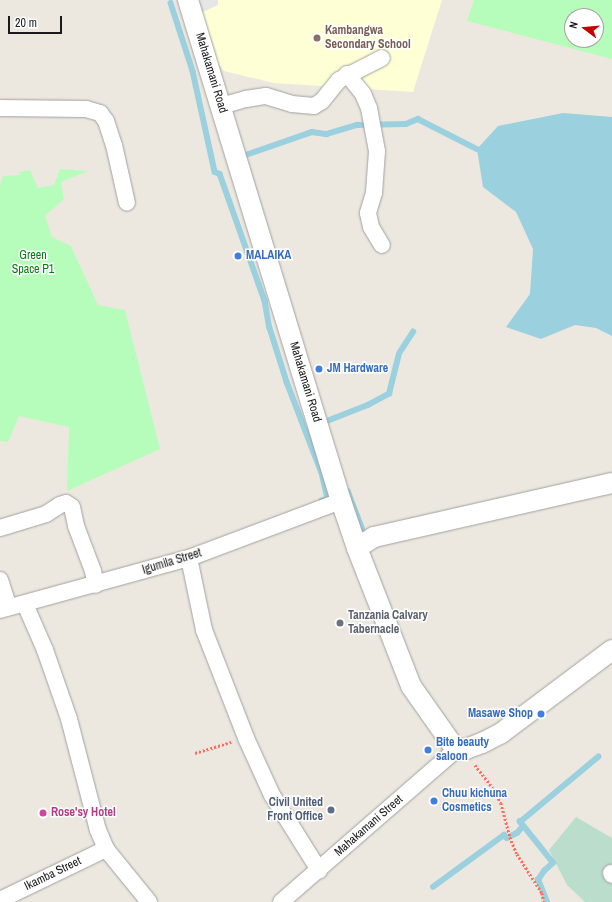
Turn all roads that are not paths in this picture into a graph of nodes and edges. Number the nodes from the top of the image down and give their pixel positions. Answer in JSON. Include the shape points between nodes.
{"nodes":[{"id":1,"x":188,"y":0,"type":"edge"},
{"id":2,"x":382,"y":58,"type":"dead end"},
{"id":3,"x":347,"y":74,"type":"junction"},
{"id":4,"x":221,"y":106,"type":"junction"},
{"id":5,"x":0,"y":108,"type":"edge"},
{"id":6,"x":127,"y":204,"type":"dead end"},
{"id":7,"x":382,"y":246,"type":"dead end"},
{"id":8,"x":612,"y":483,"type":"edge"},
{"id":9,"x":341,"y":502,"type":"junction"},
{"id":10,"x":0,"y":528,"type":"edge"},
{"id":11,"x":357,"y":548,"type":"junction"},
{"id":12,"x":190,"y":558,"type":"junction"},
{"id":13,"x":0,"y":580,"type":"edge"},
{"id":14,"x":96,"y":585,"type":"junction"},
{"id":15,"x":25,"y":604,"type":"junction"},
{"id":16,"x":5,"y":609,"type":"edge"},
{"id":17,"x":612,"y":650,"type":"edge"},
{"id":18,"x":461,"y":750,"type":"junction"},
{"id":19,"x":106,"y":849,"type":"junction"},
{"id":20,"x":319,"y":870,"type":"junction"},
{"id":21,"x":0,"y":900,"type":"edge"},
{"id":22,"x":149,"y":902,"type":"edge"},
{"id":23,"x":281,"y":902,"type":"edge"}],
"edges":[{"from":1,"to":4,"type":"street","name":"Mahakamani Road"},
{"from":2,"to":3,"type":"street"},
{"from":3,"to":4,"type":"street","via":[[314,106],[292,104],[266,96]]},
{"from":3,"to":7,"type":"street","via":[[363,94],[370,108],[377,151],[374,193],[368,213],[371,228]]},
{"from":4,"to":9,"type":"street","name":"Mahakamani Road"},
{"from":5,"to":6,"type":"street","via":[[86,109],[100,113],[106,121],[114,145]]},
{"from":8,"to":11,"type":"street","via":[[374,537]]},
{"from":9,"to":11,"type":"street","name":"Mahakamani Road"},
{"from":9,"to":12,"type":"street","name":"Igumila Street"},
{"from":10,"to":14,"type":"street","via":[[46,514],[66,503],[72,507]]},
{"from":11,"to":18,"type":"street","name":"Mahakamani Road","via":[[411,686]]},
{"from":12,"to":14,"type":"street","name":"Igumila Street"},
{"from":12,"to":20,"type":"street","via":[[204,630],[246,738],[272,795]]},
{"from":13,"to":16,"type":"street"},
{"from":14,"to":15,"type":"street","name":"Igumila Street"},
{"from":15,"to":16,"type":"street","name":"Igumila Street"},
{"from":15,"to":19,"type":"street","via":[[45,650],[69,719],[98,830]]},
{"from":17,"to":18,"type":"street","via":[[500,734]]},
{"from":18,"to":20,"type":"street","name":"Mahakamani Street"},
{"from":19,"to":21,"type":"street","name":"Ikamba Street"},
{"from":19,"to":22,"type":"street"},
{"from":20,"to":23,"type":"street","name":"Mahakamani Street"}]}
